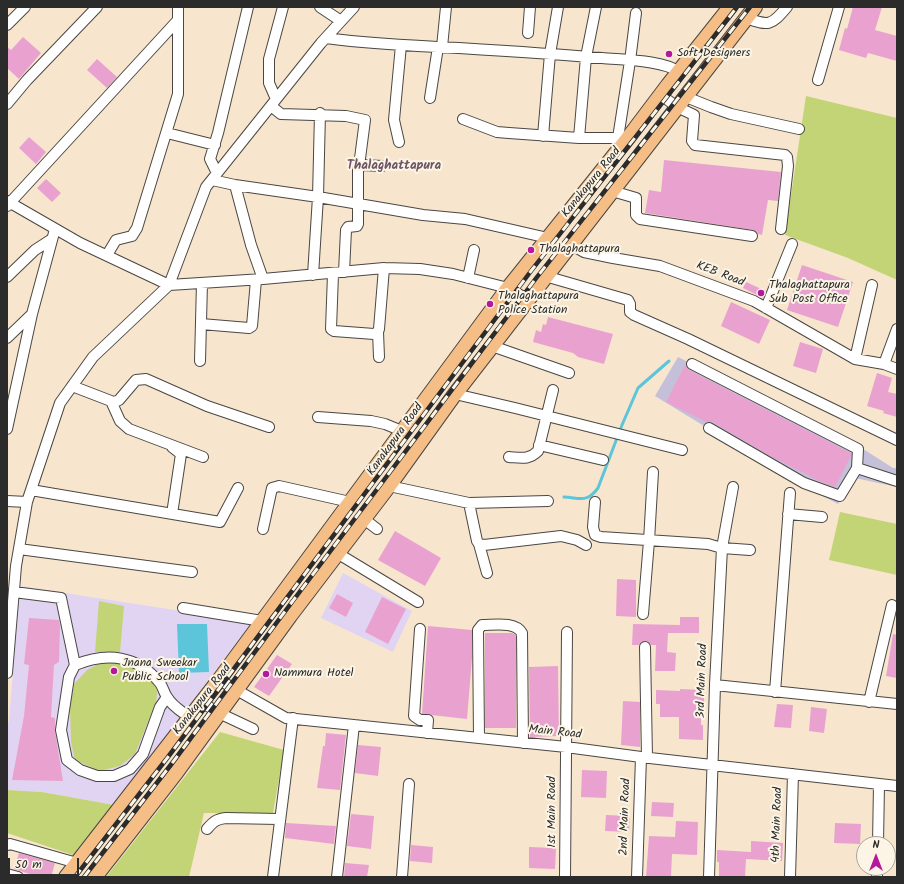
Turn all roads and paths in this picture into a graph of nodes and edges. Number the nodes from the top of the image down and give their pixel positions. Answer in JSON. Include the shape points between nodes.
{"nodes":[{"id":1,"x":25,"y":7,"type":"edge"},
{"id":2,"x":97,"y":7,"type":"edge"},
{"id":3,"x":178,"y":7,"type":"edge"},
{"id":4,"x":248,"y":7,"type":"edge"},
{"id":5,"x":283,"y":7,"type":"edge"},
{"id":6,"x":320,"y":7,"type":"edge"},
{"id":7,"x":354,"y":7,"type":"edge"},
{"id":8,"x":446,"y":7,"type":"edge"},
{"id":9,"x":530,"y":7,"type":"edge"},
{"id":10,"x":558,"y":7,"type":"edge"},
{"id":11,"x":596,"y":7,"type":"edge"},
{"id":12,"x":730,"y":7,"type":"edge"},
{"id":13,"x":755,"y":7,"type":"edge"},
{"id":14,"x":787,"y":7,"type":"edge"},
{"id":15,"x":839,"y":7,"type":"edge"},
{"id":16,"x":636,"y":13,"type":"dead end"},
{"id":17,"x":746,"y":18,"type":"junction"},
{"id":18,"x":178,"y":20,"type":"junction"},
{"id":19,"x":341,"y":21,"type":"junction"},
{"id":20,"x":7,"y":25,"type":"edge"},
{"id":21,"x":528,"y":33,"type":"dead end"},
{"id":22,"x":326,"y":38,"type":"junction"},
{"id":23,"x":401,"y":45,"type":"junction"},
{"id":24,"x":440,"y":47,"type":"junction"},
{"id":25,"x":550,"y":54,"type":"junction"},
{"id":26,"x":586,"y":57,"type":"junction"},
{"id":27,"x":630,"y":61,"type":"junction"},
{"id":28,"x":679,"y":72,"type":"junction"},
{"id":29,"x":818,"y":80,"type":"dead end"},
{"id":30,"x":661,"y":95,"type":"junction"},
{"id":31,"x":430,"y":98,"type":"dead end"},
{"id":32,"x":682,"y":102,"type":"junction"},
{"id":33,"x":273,"y":103,"type":"junction"},
{"id":34,"x":7,"y":104,"type":"edge"},
{"id":35,"x":320,"y":114,"type":"junction"},
{"id":36,"x":463,"y":119,"type":"dead end"},
{"id":37,"x":799,"y":129,"type":"dead end"},
{"id":38,"x":167,"y":133,"type":"junction"},
{"id":39,"x":543,"y":136,"type":"junction"},
{"id":40,"x":579,"y":138,"type":"junction"},
{"id":41,"x":623,"y":138,"type":"junction"},
{"id":42,"x":399,"y":142,"type":"dead end"},
{"id":43,"x":215,"y":145,"type":"junction"},
{"id":44,"x":359,"y":166,"type":"junction"},
{"id":45,"x":382,"y":166,"type":"dead end"},
{"id":46,"x":214,"y":176,"type":"junction"},
{"id":47,"x":235,"y":185,"type":"junction"},
{"id":48,"x":612,"y":191,"type":"junction"},
{"id":49,"x":318,"y":197,"type":"junction"},
{"id":50,"x":8,"y":203,"type":"edge"},
{"id":51,"x":358,"y":204,"type":"junction"},
{"id":52,"x":55,"y":229,"type":"junction"},
{"id":53,"x":781,"y":229,"type":"dead end"},
{"id":54,"x":752,"y":236,"type":"dead end"},
{"id":55,"x":548,"y":238,"type":"junction"},
{"id":56,"x":52,"y":239,"type":"junction"},
{"id":57,"x":570,"y":244,"type":"junction"},
{"id":58,"x":792,"y":244,"type":"dead end"},
{"id":59,"x":474,"y":250,"type":"dead end"},
{"id":60,"x":107,"y":255,"type":"junction"},
{"id":61,"x":384,"y":268,"type":"junction"},
{"id":62,"x":344,"y":272,"type":"junction"},
{"id":63,"x":333,"y":274,"type":"junction"},
{"id":64,"x":313,"y":275,"type":"junction"},
{"id":65,"x":545,"y":276,"type":"junction"},
{"id":66,"x":7,"y":277,"type":"edge"},
{"id":67,"x":468,"y":278,"type":"junction"},
{"id":68,"x":260,"y":280,"type":"junction"},
{"id":69,"x":202,"y":283,"type":"junction"},
{"id":70,"x":169,"y":285,"type":"junction"},
{"id":71,"x":872,"y":285,"type":"dead end"},
{"id":72,"x":508,"y":288,"type":"junction"},
{"id":73,"x":527,"y":299,"type":"junction"},
{"id":74,"x":766,"y":308,"type":"junction"},
{"id":75,"x":32,"y":314,"type":"junction"},
{"id":76,"x":201,"y":324,"type":"junction"},
{"id":77,"x":897,"y":330,"type":"edge"},
{"id":78,"x":378,"y":332,"type":"junction"},
{"id":79,"x":7,"y":338,"type":"edge"},
{"id":80,"x":492,"y":346,"type":"junction"},
{"id":81,"x":379,"y":357,"type":"dead end"},
{"id":82,"x":855,"y":359,"type":"junction"},
{"id":83,"x":200,"y":361,"type":"dead end"},
{"id":84,"x":692,"y":364,"type":"dead end"},
{"id":85,"x":884,"y":364,"type":"junction"},
{"id":86,"x":897,"y":370,"type":"edge"},
{"id":87,"x":569,"y":373,"type":"dead end"},
{"id":88,"x":72,"y":386,"type":"junction"},
{"id":89,"x":553,"y":390,"type":"dead end"},
{"id":90,"x":455,"y":394,"type":"junction"},
{"id":91,"x":110,"y":401,"type":"junction"},
{"id":92,"x":546,"y":416,"type":"junction"},
{"id":93,"x":318,"y":417,"type":"dead end"},
{"id":94,"x":269,"y":427,"type":"dead end"},
{"id":95,"x":709,"y":428,"type":"dead end"},
{"id":96,"x":7,"y":429,"type":"edge"},
{"id":97,"x":402,"y":431,"type":"junction"},
{"id":98,"x":897,"y":440,"type":"edge"},
{"id":99,"x":168,"y":444,"type":"junction"},
{"id":100,"x":539,"y":445,"type":"junction"},
{"id":101,"x":682,"y":450,"type":"dead end"},
{"id":102,"x":203,"y":457,"type":"dead end"},
{"id":103,"x":509,"y":457,"type":"dead end"},
{"id":104,"x":603,"y":460,"type":"dead end"},
{"id":105,"x":857,"y":468,"type":"junction"},
{"id":106,"x":653,"y":472,"type":"dead end"},
{"id":107,"x":897,"y":481,"type":"edge"},
{"id":108,"x":388,"y":486,"type":"junction"},
{"id":109,"x":733,"y":487,"type":"dead end"},
{"id":110,"x":238,"y":488,"type":"dead end"},
{"id":111,"x":30,"y":490,"type":"junction"},
{"id":112,"x":790,"y":493,"type":"dead end"},
{"id":113,"x":7,"y":501,"type":"edge"},
{"id":114,"x":548,"y":501,"type":"dead end"},
{"id":115,"x":26,"y":502,"type":"junction"},
{"id":116,"x":350,"y":502,"type":"junction"},
{"id":117,"x":595,"y":502,"type":"dead end"},
{"id":118,"x":469,"y":503,"type":"junction"},
{"id":119,"x":172,"y":514,"type":"junction"},
{"id":120,"x":788,"y":514,"type":"junction"},
{"id":121,"x":822,"y":517,"type":"dead end"},
{"id":122,"x":364,"y":519,"type":"junction"},
{"id":123,"x":263,"y":529,"type":"dead end"},
{"id":124,"x":377,"y":529,"type":"dead end"},
{"id":125,"x":649,"y":541,"type":"junction"},
{"id":126,"x":479,"y":544,"type":"junction"},
{"id":127,"x":586,"y":545,"type":"dead end"},
{"id":128,"x":722,"y":548,"type":"junction"},
{"id":129,"x":19,"y":549,"type":"junction"},
{"id":130,"x":750,"y":550,"type":"dead end"},
{"id":131,"x":337,"y":554,"type":"junction"},
{"id":132,"x":192,"y":572,"type":"dead end"},
{"id":133,"x":487,"y":573,"type":"dead end"},
{"id":134,"x":14,"y":592,"type":"junction"},
{"id":135,"x":418,"y":602,"type":"dead end"},
{"id":136,"x":892,"y":605,"type":"dead end"},
{"id":137,"x":183,"y":608,"type":"dead end"},
{"id":138,"x":643,"y":614,"type":"dead end"},
{"id":139,"x":262,"y":621,"type":"junction"},
{"id":140,"x":420,"y":629,"type":"dead end"},
{"id":141,"x":567,"y":632,"type":"dead end"},
{"id":142,"x":645,"y":647,"type":"dead end"},
{"id":143,"x":75,"y":665,"type":"junction"},
{"id":144,"x":7,"y":673,"type":"edge"},
{"id":145,"x":219,"y":680,"type":"junction"},
{"id":146,"x":715,"y":685,"type":"junction"},
{"id":147,"x":236,"y":690,"type":"junction"},
{"id":148,"x":775,"y":692,"type":"junction"},
{"id":149,"x":167,"y":697,"type":"junction"},
{"id":150,"x":202,"y":702,"type":"junction"},
{"id":151,"x":869,"y":702,"type":"junction"},
{"id":152,"x":897,"y":704,"type":"edge"},
{"id":153,"x":219,"y":712,"type":"junction"},
{"id":154,"x":189,"y":717,"type":"junction"},
{"id":155,"x":293,"y":718,"type":"junction"},
{"id":156,"x":354,"y":725,"type":"junction"},
{"id":157,"x":253,"y":729,"type":"dead end"},
{"id":158,"x":427,"y":733,"type":"junction"},
{"id":159,"x":480,"y":738,"type":"junction"},
{"id":160,"x":523,"y":743,"type":"junction"},
{"id":161,"x":566,"y":747,"type":"junction"},
{"id":162,"x":644,"y":757,"type":"junction"},
{"id":163,"x":713,"y":765,"type":"junction"},
{"id":164,"x":793,"y":774,"type":"junction"},
{"id":165,"x":409,"y":784,"type":"dead end"},
{"id":166,"x":879,"y":784,"type":"junction"},
{"id":167,"x":897,"y":786,"type":"edge"},
{"id":168,"x":279,"y":819,"type":"junction"},
{"id":169,"x":207,"y":829,"type":"dead end"},
{"id":170,"x":878,"y":836,"type":"edge"},
{"id":171,"x":7,"y":845,"type":"edge"},
{"id":172,"x":77,"y":863,"type":"junction"},
{"id":173,"x":7,"y":874,"type":"edge"},
{"id":174,"x":18,"y":877,"type":"edge"},
{"id":175,"x":66,"y":877,"type":"edge"},
{"id":176,"x":95,"y":877,"type":"edge"},
{"id":177,"x":273,"y":877,"type":"edge"},
{"id":178,"x":337,"y":877,"type":"edge"},
{"id":179,"x":402,"y":877,"type":"edge"},
{"id":180,"x":565,"y":877,"type":"edge"},
{"id":181,"x":637,"y":877,"type":"edge"},
{"id":182,"x":709,"y":877,"type":"edge"},
{"id":183,"x":790,"y":877,"type":"edge"}],
"edges":[{"from":1,"to":20,"type":"street"},
{"from":2,"to":34,"type":"street"},
{"from":3,"to":18,"type":"street"},
{"from":4,"to":43,"type":"street"},
{"from":5,"to":33,"type":"street","via":[[269,60],[269,83]]},
{"from":6,"to":19,"type":"street"},
{"from":7,"to":19,"type":"street"},
{"from":8,"to":24,"type":"street"},
{"from":9,"to":21,"type":"street"},
{"from":10,"to":25,"type":"street"},
{"from":11,"to":26,"type":"street"},
{"from":12,"to":28,"type":"highway","name":"Kanakapura Road"},
{"from":13,"to":17,"type":"highway","name":"Kanakapura Road"},
{"from":14,"to":17,"type":"street","via":[[777,19],[769,23],[761,24]]},
{"from":15,"to":29,"type":"street"},
{"from":16,"to":27,"type":"street"},
{"from":17,"to":32,"type":"highway","name":"Kanakapura Road"},
{"from":18,"to":38,"type":"street","via":[[178,94]]},
{"from":18,"to":50,"type":"street"},
{"from":19,"to":22,"type":"street"},
{"from":22,"to":23,"type":"street"},
{"from":22,"to":33,"type":"street"},
{"from":23,"to":24,"type":"street"},
{"from":23,"to":42,"type":"street","via":[[394,120]]},
{"from":24,"to":25,"type":"street"},
{"from":24,"to":31,"type":"street"},
{"from":25,"to":26,"type":"street"},
{"from":25,"to":39,"type":"street"},
{"from":26,"to":27,"type":"street"},
{"from":26,"to":40,"type":"street"},
{"from":27,"to":28,"type":"street","via":[[658,64]]},
{"from":27,"to":41,"type":"street"},
{"from":28,"to":30,"type":"highway","name":"Kanakapura Road"},
{"from":30,"to":32,"type":"street"},
{"from":30,"to":41,"type":"highway","name":"Kanakapura Road"},
{"from":32,"to":37,"type":"street"},
{"from":32,"to":48,"type":"highway","name":"Kanakapura Road"},
{"from":32,"to":53,"type":"street","via":[[694,115],[692,141],[695,145],[786,155],[788,166]]},
{"from":33,"to":35,"type":"street","via":[[280,114]]},
{"from":33,"to":46,"type":"street"},
{"from":35,"to":44,"type":"street","via":[[366,120]]},
{"from":35,"to":49,"type":"street"},
{"from":36,"to":39,"type":"street","via":[[497,132]]},
{"from":38,"to":43,"type":"street"},
{"from":38,"to":60,"type":"street","via":[[137,228],[132,236],[116,240]]},
{"from":39,"to":40,"type":"street"},
{"from":40,"to":41,"type":"street"},
{"from":41,"to":55,"type":"highway","name":"Kanakapura Road"},
{"from":43,"to":46,"type":"street","via":[[210,159]]},
{"from":44,"to":45,"type":"street"},
{"from":44,"to":51,"type":"street"},
{"from":46,"to":47,"type":"street"},
{"from":46,"to":70,"type":"street","via":[[206,187]]},
{"from":47,"to":49,"type":"street"},
{"from":47,"to":68,"type":"street"},
{"from":48,"to":54,"type":"street","via":[[636,198],[636,215],[640,219]]},
{"from":48,"to":57,"type":"highway","name":"Kanakapura Road"},
{"from":49,"to":51,"type":"street"},
{"from":49,"to":64,"type":"street"},
{"from":50,"to":52,"type":"street"},
{"from":51,"to":55,"type":"street","via":[[465,220]]},
{"from":51,"to":62,"type":"street","via":[[358,224],[346,230]]},
{"from":52,"to":56,"type":"street"},
{"from":52,"to":60,"type":"street"},
{"from":55,"to":72,"type":"highway","name":"Kanakapura Road"},
{"from":56,"to":66,"type":"street","via":[[35,250]]},
{"from":56,"to":75,"type":"street"},
{"from":57,"to":65,"type":"highway","name":"Kanakapura Road"},
{"from":57,"to":74,"type":"street","name":"KEB Road","via":[[584,252],[660,266]]},
{"from":58,"to":74,"type":"street"},
{"from":59,"to":67,"type":"street"},
{"from":60,"to":70,"type":"street"},
{"from":61,"to":62,"type":"street"},
{"from":61,"to":67,"type":"street","via":[[420,268]]},
{"from":61,"to":78,"type":"street"},
{"from":62,"to":63,"type":"street"},
{"from":63,"to":64,"type":"street"},
{"from":63,"to":78,"type":"street","via":[[331,329],[374,334]]},
{"from":64,"to":68,"type":"street"},
{"from":65,"to":73,"type":"highway","name":"Kanakapura Road"},
{"from":65,"to":98,"type":"street","via":[[628,300],[630,312],[634,315]]},
{"from":67,"to":72,"type":"street"},
{"from":68,"to":69,"type":"street"},
{"from":68,"to":76,"type":"street","via":[[252,326],[249,328]]},
{"from":69,"to":70,"type":"street"},
{"from":69,"to":76,"type":"street"},
{"from":70,"to":88,"type":"street","via":[[93,358]]},
{"from":71,"to":82,"type":"street"},
{"from":72,"to":73,"type":"street"},
{"from":72,"to":97,"type":"highway","name":"Kanakapura Road"},
{"from":73,"to":80,"type":"highway","name":"Kanakapura Road"},
{"from":74,"to":82,"type":"street","name":"KEB Road"},
{"from":75,"to":79,"type":"street"},
{"from":75,"to":96,"type":"street"},
{"from":76,"to":83,"type":"street"},
{"from":77,"to":85,"type":"street"},
{"from":78,"to":81,"type":"street"},
{"from":80,"to":87,"type":"street"},
{"from":80,"to":90,"type":"highway","name":"Kanakapura Road"},
{"from":82,"to":85,"type":"street","name":"KEB Road"},
{"from":84,"to":105,"type":"street","via":[[858,449]]},
{"from":85,"to":86,"type":"street","name":"KEB Road"},
{"from":88,"to":91,"type":"street"},
{"from":88,"to":111,"type":"street","via":[[60,403]]},
{"from":89,"to":92,"type":"street"},
{"from":90,"to":92,"type":"street"},
{"from":90,"to":108,"type":"highway","name":"Kanakapura Road"},
{"from":91,"to":94,"type":"street","via":[[119,400],[136,380],[146,379],[207,406]]},
{"from":91,"to":99,"type":"street","via":[[124,425]]},
{"from":92,"to":100,"type":"street"},
{"from":92,"to":101,"type":"street"},
{"from":93,"to":97,"type":"street","via":[[372,421]]},
{"from":95,"to":105,"type":"street","via":[[804,483],[840,496]]},
{"from":97,"to":116,"type":"highway","name":"Kanakapura Road"},
{"from":99,"to":102,"type":"street"},
{"from":99,"to":119,"type":"street","via":[[181,454]]},
{"from":100,"to":103,"type":"street","via":[[538,451],[532,456]]},
{"from":100,"to":104,"type":"street"},
{"from":105,"to":107,"type":"street"},
{"from":106,"to":125,"type":"street"},
{"from":108,"to":118,"type":"street"},
{"from":108,"to":122,"type":"highway","name":"Kanakapura Road"},
{"from":109,"to":128,"type":"street","name":"3rd Main Road"},
{"from":110,"to":119,"type":"street","via":[[220,522]]},
{"from":111,"to":115,"type":"street"},
{"from":111,"to":119,"type":"street"},
{"from":112,"to":120,"type":"street"},
{"from":113,"to":115,"type":"street"},
{"from":114,"to":118,"type":"street"},
{"from":115,"to":129,"type":"street"},
{"from":116,"to":123,"type":"street","via":[[279,486],[272,488]]},
{"from":116,"to":139,"type":"highway","name":"Kanakapura Road"},
{"from":117,"to":125,"type":"street","via":[[595,535]]},
{"from":118,"to":126,"type":"street"},
{"from":120,"to":121,"type":"street"},
{"from":120,"to":148,"type":"street"},
{"from":122,"to":124,"type":"street"},
{"from":122,"to":131,"type":"highway","name":"Kanakapura Road"},
{"from":125,"to":128,"type":"street","via":[[708,544]]},
{"from":125,"to":138,"type":"street"},
{"from":126,"to":127,"type":"street","via":[[562,536]]},
{"from":126,"to":133,"type":"street"},
{"from":128,"to":130,"type":"street"},
{"from":128,"to":146,"type":"street","name":"3rd Main Road"},
{"from":129,"to":132,"type":"street"},
{"from":129,"to":134,"type":"street"},
{"from":131,"to":135,"type":"street"},
{"from":131,"to":147,"type":"highway","name":"Kanakapura Road"},
{"from":134,"to":143,"type":"street","via":[[61,598]]},
{"from":134,"to":144,"type":"street"},
{"from":136,"to":151,"type":"street"},
{"from":137,"to":139,"type":"street"},
{"from":139,"to":145,"type":"highway","name":"Kanakapura Road"},
{"from":140,"to":158,"type":"street","via":[[414,716],[420,720],[428,720]]},
{"from":141,"to":161,"type":"street","name":"1st Main Road"},
{"from":142,"to":162,"type":"street","name":"2nd Main Road"},
{"from":143,"to":149,"type":"street","via":[[100,658],[128,660],[142,666],[153,675],[162,685]]},
{"from":143,"to":149,"type":"street","via":[[69,677],[61,730],[68,760],[80,770],[97,776],[114,776],[130,769],[143,754],[160,707]]},
{"from":145,"to":147,"type":"street","name":"Main Road"},
{"from":145,"to":150,"type":"highway","name":"Kanakapura Road"},
{"from":146,"to":148,"type":"street"},
{"from":146,"to":163,"type":"street","name":"3rd Main Road"},
{"from":147,"to":153,"type":"highway","name":"Kanakapura Road"},
{"from":147,"to":155,"type":"street","name":"Main Road","via":[[286,718]]},
{"from":148,"to":151,"type":"street"},
{"from":149,"to":154,"type":"street","via":[[172,705]]},
{"from":150,"to":153,"type":"street"},
{"from":150,"to":154,"type":"highway","name":"Kanakapura Road"},
{"from":151,"to":152,"type":"street"},
{"from":153,"to":157,"type":"street"},
{"from":153,"to":176,"type":"highway","name":"Kanakapura Road","via":[[176,773]]},
{"from":154,"to":172,"type":"highway","name":"Kanakapura Road"},
{"from":155,"to":156,"type":"street","name":"Main Road"},
{"from":155,"to":168,"type":"street"},
{"from":156,"to":158,"type":"street","name":"Main Road"},
{"from":156,"to":178,"type":"street"},
{"from":158,"to":159,"type":"street","name":"Main Road"},
{"from":159,"to":160,"type":"street","name":"Main Road"},
{"from":159,"to":160,"type":"street","via":[[478,630],[482,625],[512,626],[522,633]]},
{"from":160,"to":161,"type":"street","name":"Main Road"},
{"from":161,"to":162,"type":"street","name":"Main Road"},
{"from":161,"to":180,"type":"street","name":"1st Main Road"},
{"from":162,"to":163,"type":"street","name":"Main Road"},
{"from":162,"to":181,"type":"street","name":"2nd Main Road"},
{"from":163,"to":164,"type":"street","name":"Main Road"},
{"from":163,"to":182,"type":"street","name":"3rd Main Road"},
{"from":164,"to":166,"type":"street","name":"Main Road"},
{"from":164,"to":183,"type":"street","name":"4th Main Road"},
{"from":165,"to":179,"type":"street"},
{"from":166,"to":167,"type":"street","name":"Main Road"},
{"from":166,"to":170,"type":"street"},
{"from":168,"to":169,"type":"street","via":[[226,818],[214,821]]},
{"from":168,"to":177,"type":"street"},
{"from":171,"to":172,"type":"street"},
{"from":172,"to":175,"type":"highway","name":"Kanakapura Road"},
{"from":173,"to":174,"type":"street"}]}
